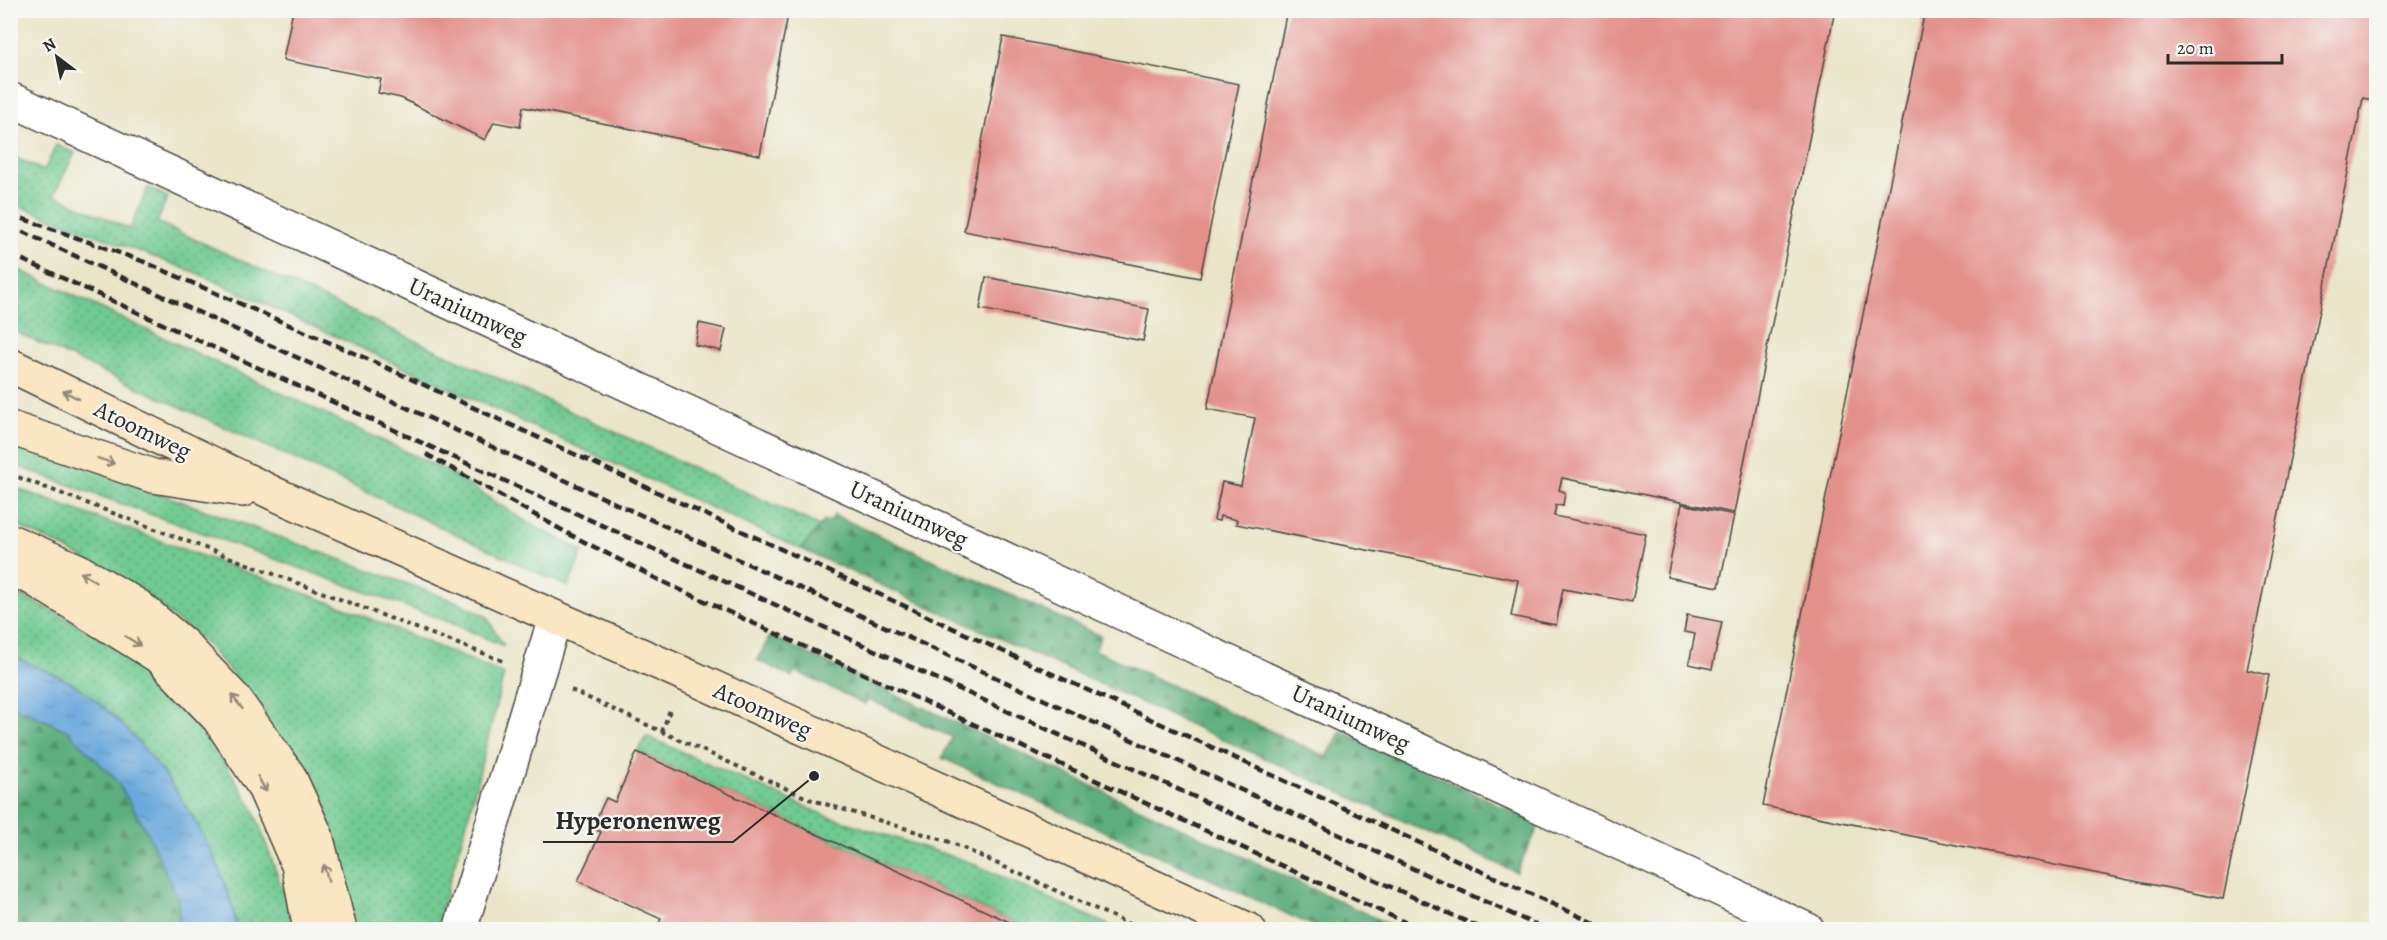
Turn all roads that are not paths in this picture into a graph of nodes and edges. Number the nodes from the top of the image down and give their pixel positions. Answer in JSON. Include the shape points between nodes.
{"nodes":[{"id":1,"x":10,"y":99,"type":"edge"},
{"id":2,"x":10,"y":365,"type":"edge"},
{"id":3,"x":10,"y":428,"type":"edge"},
{"id":4,"x":275,"y":494,"type":"junction"},
{"id":5,"x":10,"y":541,"type":"edge"},
{"id":6,"x":10,"y":569,"type":"edge"},
{"id":7,"x":555,"y":618,"type":"junction"},
{"id":8,"x":310,"y":930,"type":"edge"},
{"id":9,"x":340,"y":930,"type":"edge"},
{"id":10,"x":460,"y":930,"type":"edge"},
{"id":11,"x":1249,"y":930,"type":"edge"},
{"id":12,"x":1808,"y":930,"type":"edge"}],
"edges":[{"from":1,"to":12,"type":"street","name":"Uraniumweg"},
{"from":4,"to":2,"type":"street","name":"Atoomweg","one_way":true},
{"from":3,"to":4,"type":"street","name":"Atoomweg","one_way":true,"via":[[153,476]]},
{"from":4,"to":7,"type":"street","name":"Atoomweg"},
{"from":9,"to":5,"type":"street","one_way":true,"via":[[316,835],[290,776],[234,698],[184,645],[138,606],[76,570]]},
{"from":6,"to":8,"type":"street","one_way":true,"via":[[32,578],[161,658],[219,719],[263,784],[290,845],[298,865]]},
{"from":7,"to":10,"type":"street"},
{"from":7,"to":11,"type":"street","name":"Atoomweg"}]}
